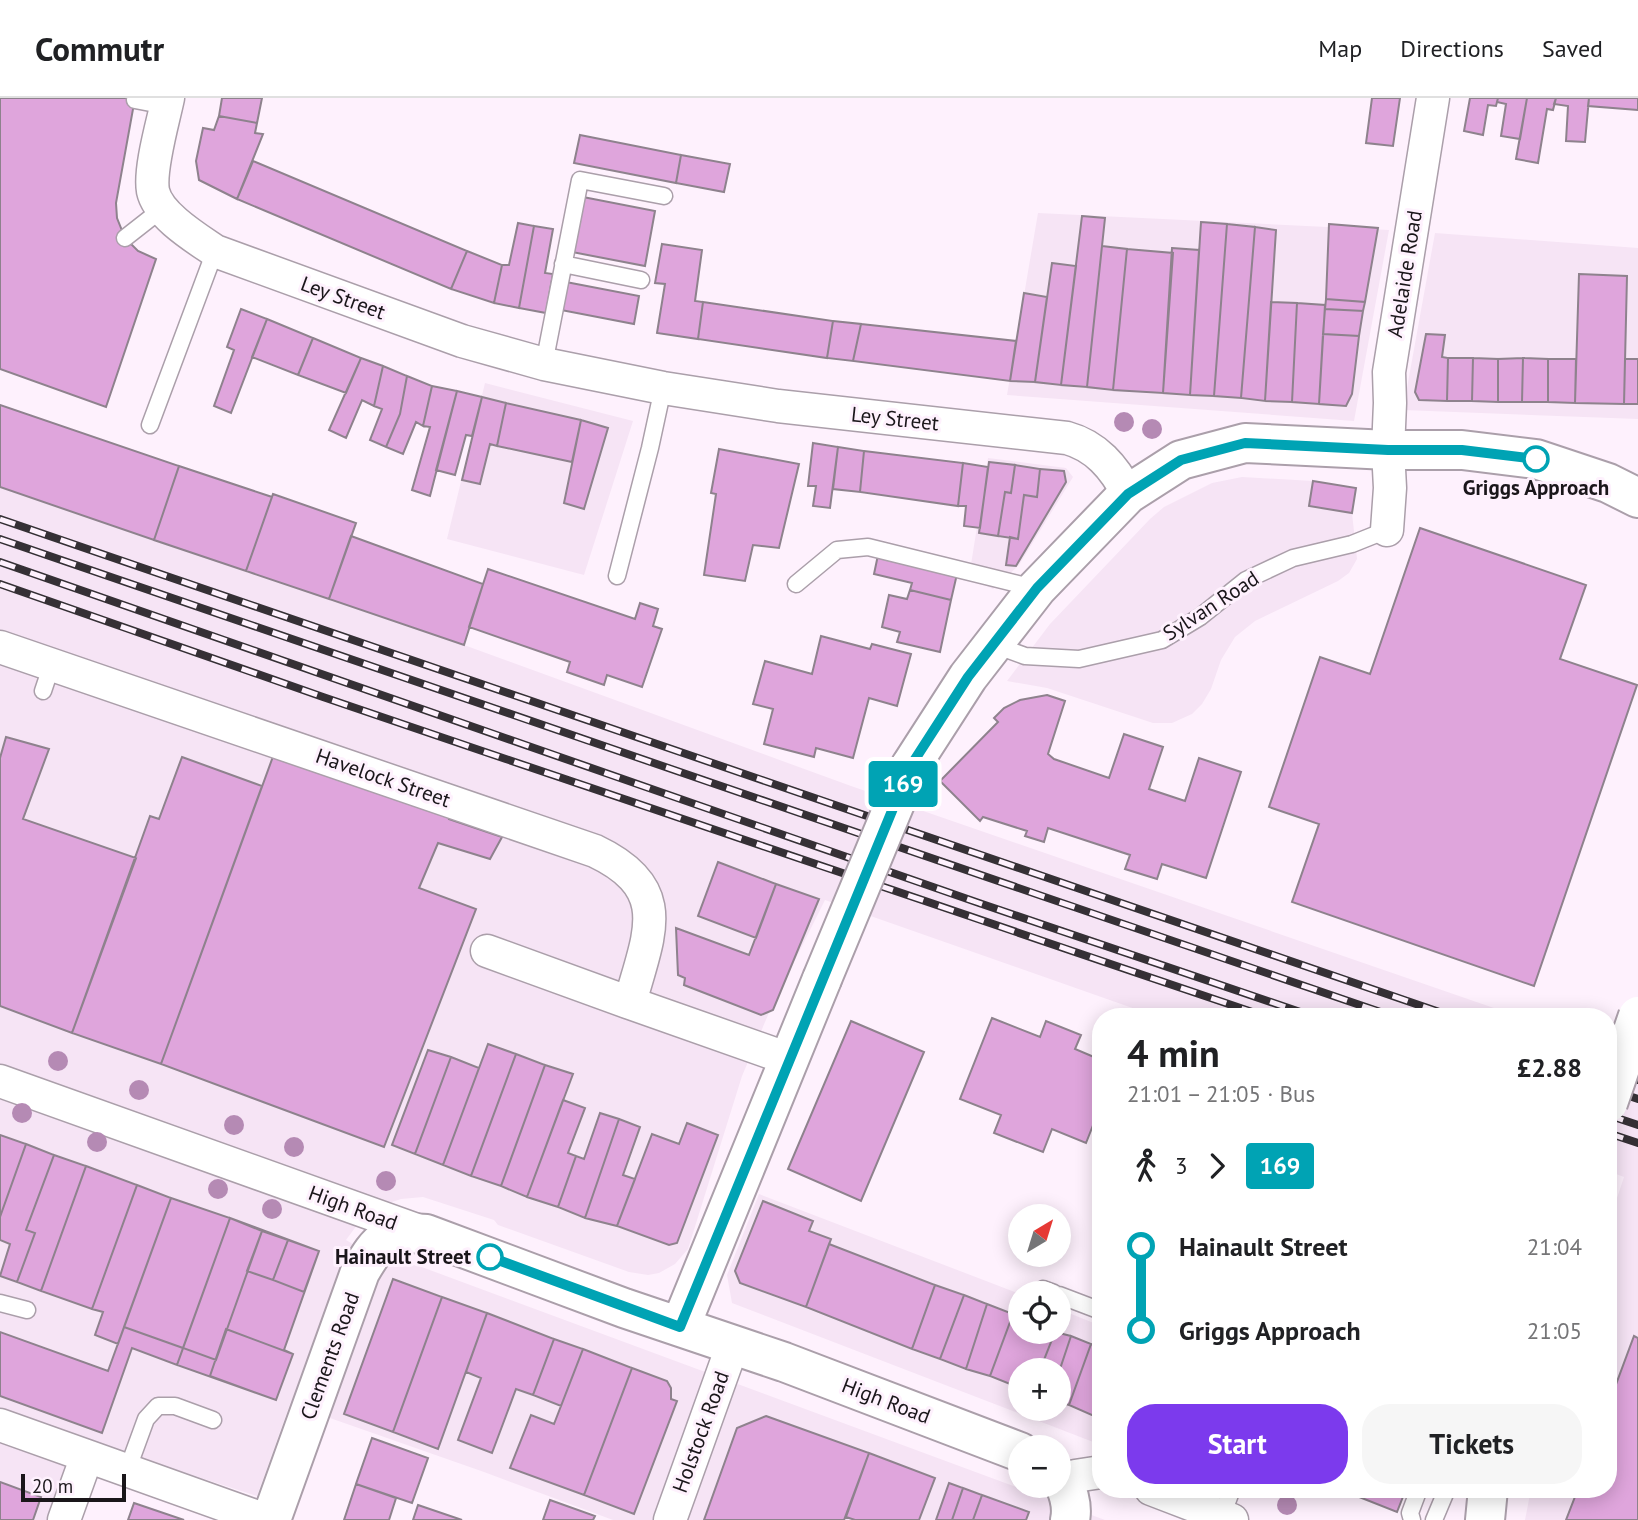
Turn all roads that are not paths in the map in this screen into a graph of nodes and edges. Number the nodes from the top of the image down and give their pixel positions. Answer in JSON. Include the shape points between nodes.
{"nodes":[{"id":1,"x":1433,"y":98,"type":"edge"},
{"id":2,"x":135,"y":100,"type":"dead end"},
{"id":3,"x":167,"y":102,"type":"edge"},
{"id":4,"x":664,"y":196,"type":"dead end"},
{"id":5,"x":158,"y":201,"type":"junction"},
{"id":6,"x":125,"y":238,"type":"dead end"},
{"id":7,"x":215,"y":251,"type":"junction"},
{"id":8,"x":563,"y":264,"type":"junction"},
{"id":9,"x":641,"y":279,"type":"dead end"},
{"id":10,"x":544,"y":364,"type":"junction"},
{"id":11,"x":663,"y":388,"type":"junction"},
{"id":12,"x":150,"y":425,"type":"dead end"},
{"id":13,"x":1388,"y":450,"type":"junction"},
{"id":14,"x":1128,"y":494,"type":"junction"},
{"id":15,"x":1638,"y":498,"type":"edge"},
{"id":16,"x":1387,"y":530,"type":"joint"},
{"id":17,"x":617,"y":576,"type":"dead end"},
{"id":18,"x":796,"y":584,"type":"dead end"},
{"id":19,"x":1037,"y":588,"type":"junction"},
{"id":20,"x":995,"y":645,"type":"junction"},
{"id":21,"x":0,"y":646,"type":"edge"},
{"id":22,"x":487,"y":951,"type":"dead end"},
{"id":23,"x":630,"y":1003,"type":"junction"},
{"id":24,"x":1638,"y":1016,"type":"edge"},
{"id":25,"x":789,"y":1059,"type":"junction"},
{"id":26,"x":1617,"y":1077,"type":"edge"},
{"id":27,"x":0,"y":1081,"type":"edge"},
{"id":28,"x":426,"y":1234,"type":"junction"},
{"id":29,"x":1071,"y":1300,"type":"edge"},
{"id":30,"x":0,"y":1303,"type":"edge"},
{"id":31,"x":1092,"y":1308,"type":"edge"},
{"id":32,"x":27,"y":1310,"type":"dead end"},
{"id":33,"x":680,"y":1327,"type":"junction"},
{"id":34,"x":733,"y":1345,"type":"junction"},
{"id":35,"x":213,"y":1420,"type":"dead end"},
{"id":36,"x":0,"y":1425,"type":"edge"},
{"id":37,"x":1008,"y":1447,"type":"edge"},
{"id":38,"x":87,"y":1456,"type":"junction"},
{"id":39,"x":127,"y":1471,"type":"junction"},
{"id":40,"x":1092,"y":1473,"type":"edge"},
{"id":41,"x":1071,"y":1477,"type":"edge"},
{"id":42,"x":1069,"y":1498,"type":"edge"},
{"id":43,"x":1188,"y":1498,"type":"edge"},
{"id":44,"x":1416,"y":1498,"type":"edge"},
{"id":45,"x":1443,"y":1498,"type":"edge"},
{"id":46,"x":1487,"y":1498,"type":"edge"},
{"id":47,"x":1229,"y":1508,"type":"edge"},
{"id":48,"x":64,"y":1520,"type":"edge"},
{"id":49,"x":269,"y":1520,"type":"edge"},
{"id":50,"x":670,"y":1520,"type":"edge"},
{"id":51,"x":1070,"y":1520,"type":"edge"},
{"id":52,"x":1412,"y":1520,"type":"edge"},
{"id":53,"x":1434,"y":1520,"type":"edge"},
{"id":54,"x":1485,"y":1520,"type":"edge"}],
"edges":[{"from":1,"to":13,"type":"street","name":"Adelaide Road","via":[[1389,372]]},
{"from":2,"to":3,"type":"lane"},
{"from":3,"to":5,"type":"street","via":[[152,176]]},
{"from":4,"to":8,"type":"lane","via":[[580,180]]},
{"from":5,"to":6,"type":"lane"},
{"from":5,"to":7,"type":"street","name":"Ley Street","via":[[187,233]]},
{"from":7,"to":10,"type":"street","name":"Ley Street","via":[[463,341]]},
{"from":7,"to":12,"type":"lane"},
{"from":8,"to":9,"type":"lane"},
{"from":8,"to":10,"type":"lane"},
{"from":10,"to":11,"type":"street","name":"Ley Street"},
{"from":11,"to":14,"type":"street","name":"Ley Street","via":[[778,406],[1067,438],[1097,453]]},
{"from":11,"to":17,"type":"lane"},
{"from":13,"to":14,"type":"street","via":[[1245,443],[1181,460]]},
{"from":13,"to":15,"type":"street","via":[[1462,450],[1536,459]]},
{"from":13,"to":16,"type":"street","name":"Sylvan Road"},
{"from":14,"to":19,"type":"street"},
{"from":16,"to":20,"type":"lane","name":"Sylvan Road","via":[[1293,558],[1246,579],[1200,617],[1161,640],[1079,659],[1025,656]]},
{"from":18,"to":19,"type":"lane","via":[[837,550],[868,547]]},
{"from":19,"to":20,"type":"street"},
{"from":20,"to":25,"type":"street","bridge":true,"via":[[968,677],[910,767]]},
{"from":21,"to":23,"type":"street","name":"Havelock Street","via":[[47,678],[147,705],[616,861],[637,880],[649,903],[650,929]]},
{"from":22,"to":23,"type":"street"},
{"from":23,"to":25,"type":"street"},
{"from":24,"to":26,"type":"street","bridge":true},
{"from":25,"to":33,"type":"street"},
{"from":27,"to":28,"type":"street","name":"High Road"},
{"from":28,"to":33,"type":"street","name":"High Road"},
{"from":28,"to":49,"type":"street","name":"Clements Road","via":[[388,1236],[374,1248],[360,1272]]},
{"from":29,"to":31,"type":"lane"},
{"from":30,"to":32,"type":"lane"},
{"from":33,"to":34,"type":"street","name":"High Road"},
{"from":34,"to":37,"type":"street","name":"High Road"},
{"from":34,"to":50,"type":"street","name":"Holstock Road"},
{"from":35,"to":39,"type":"lane","via":[[175,1406],[158,1406],[146,1419]]},
{"from":36,"to":38,"type":"street","name":"Clements Road"},
{"from":38,"to":39,"type":"street","name":"Clements Road"},
{"from":38,"to":48,"type":"street"},
{"from":39,"to":49,"type":"street","name":"Clements Road"},
{"from":40,"to":41,"type":"street"},
{"from":42,"to":51,"type":"street"},
{"from":43,"to":47,"type":"street"},
{"from":44,"to":52,"type":"lane"},
{"from":45,"to":53,"type":"lane"},
{"from":46,"to":54,"type":"street"}]}
